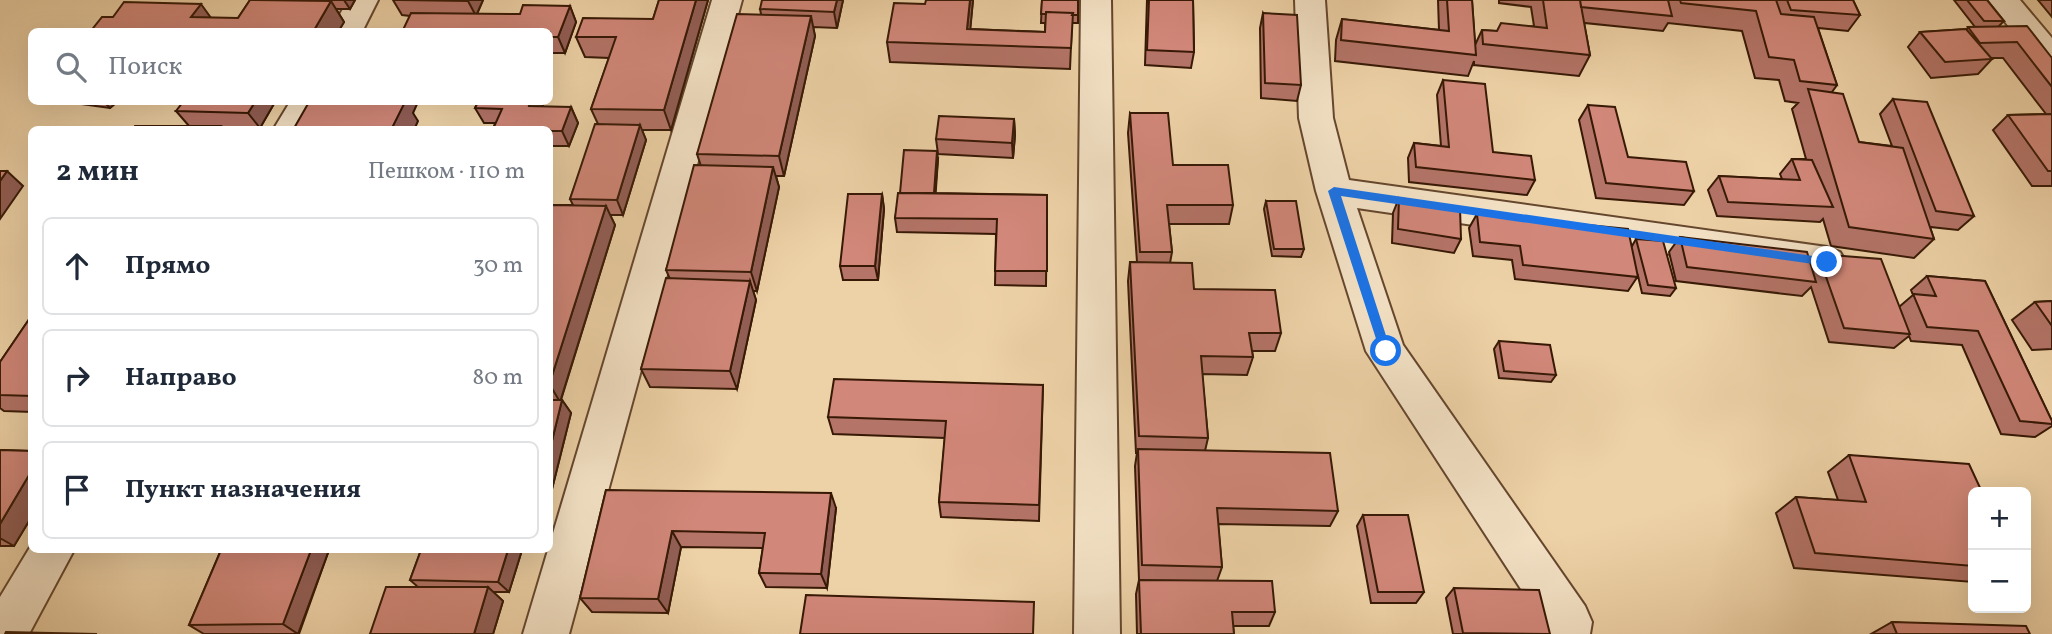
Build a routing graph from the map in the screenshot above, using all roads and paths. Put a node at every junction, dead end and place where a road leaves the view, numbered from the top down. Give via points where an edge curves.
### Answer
1 (363, 0) edge
2 (727, 0) edge
3 (1096, 0) edge
4 (1310, 0) edge
5 (2003, 0) edge
6 (348, 28) edge
7 (2052, 60) edge
8 (304, 105) edge
9 (292, 126) edge
10 (1334, 191) junction
11 (1827, 262) edge
12 (50, 553) edge
13 (1574, 630) edge
14 (4, 634) edge
15 (546, 634) edge
16 (1097, 634) edge

1 - 6 street
2 - 15 street
3 - 16 street
4 - 10 street via 1315,118
5 - 7 street
8 - 9 street
10 - 11 street
10 - 13 street via 1386,351
12 - 14 street

